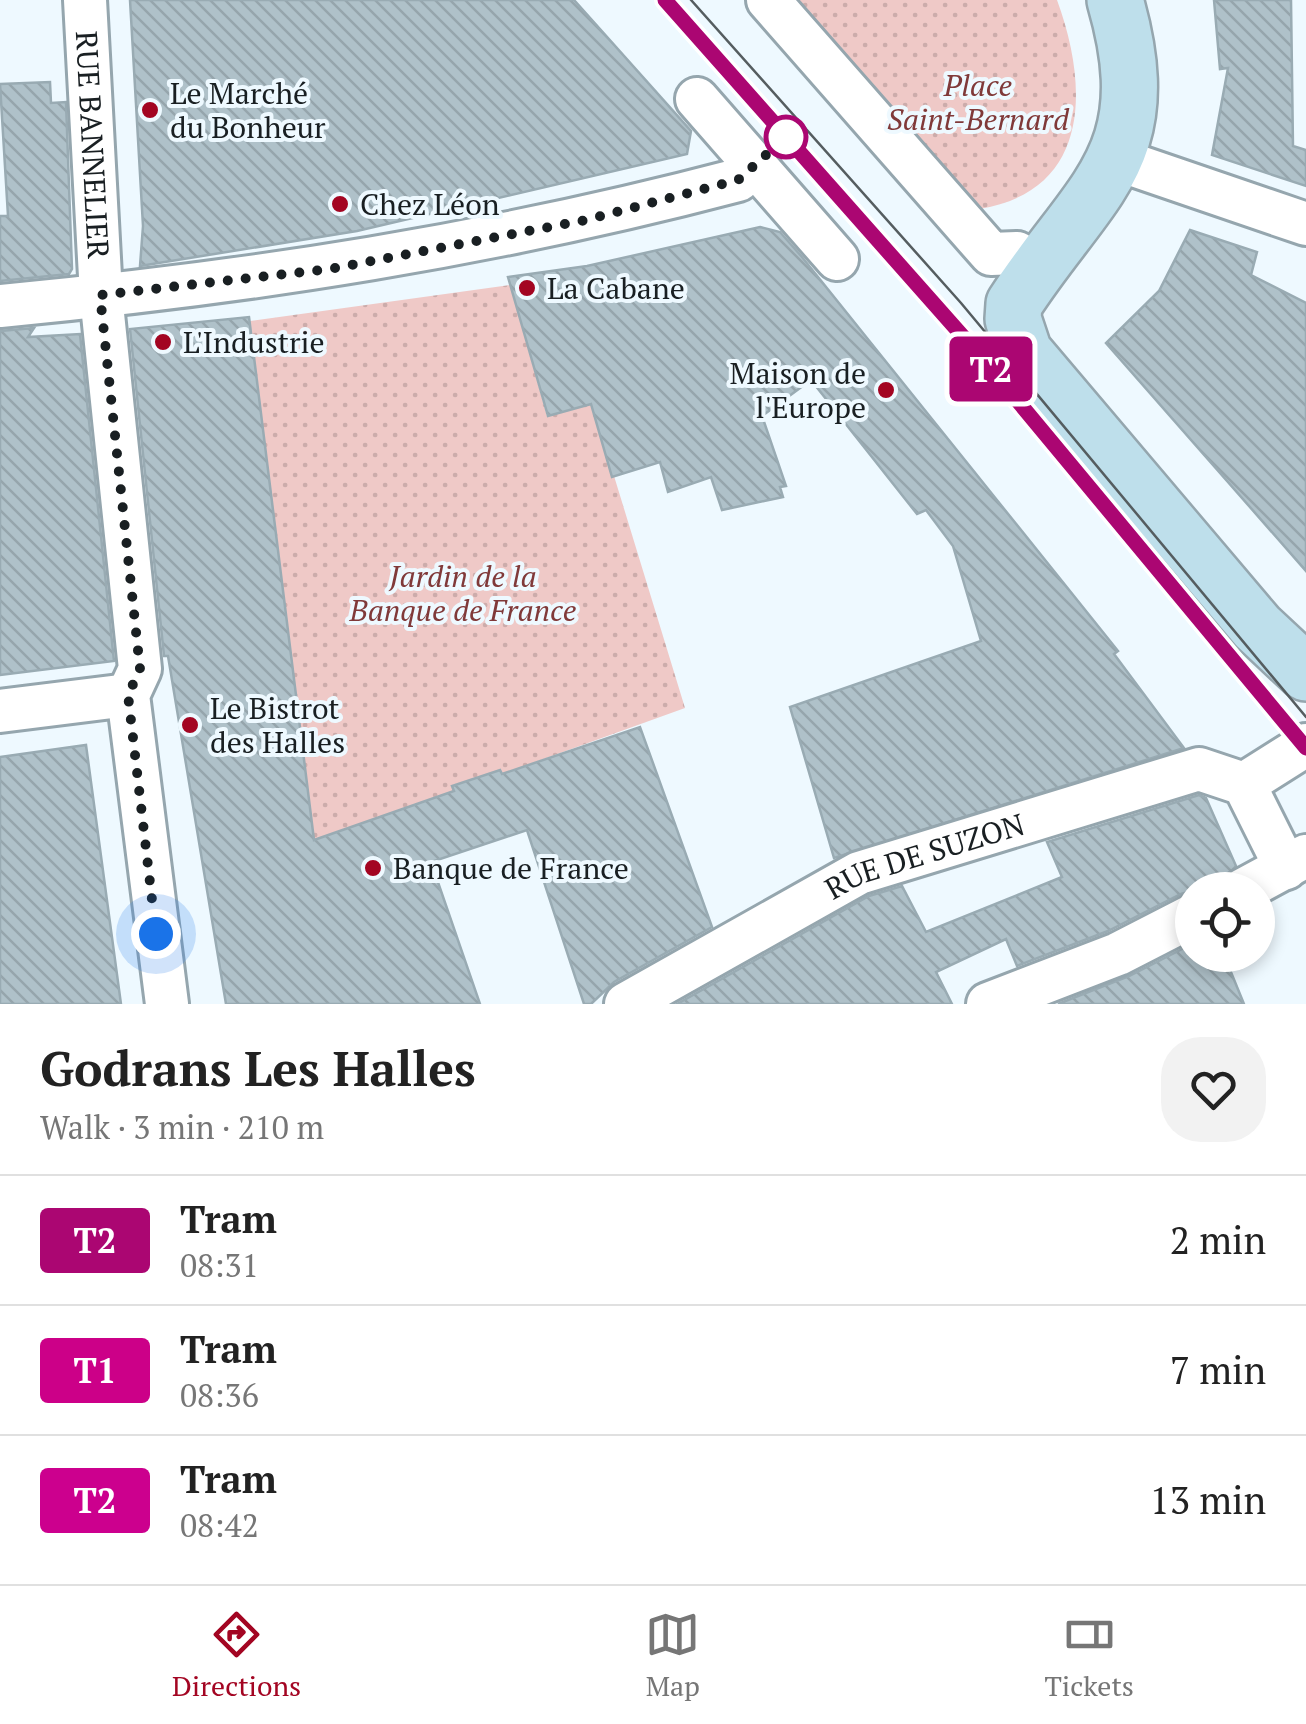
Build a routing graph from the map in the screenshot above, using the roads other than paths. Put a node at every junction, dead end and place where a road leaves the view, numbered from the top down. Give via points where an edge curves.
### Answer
1 (85, 0) edge
2 (768, 0) edge
3 (1115, 0) edge
4 (698, 99) dead end
5 (1116, 159) junction
6 (756, 165) junction
7 (1306, 224) edge
8 (837, 259) dead end
9 (1027, 261) junction
10 (100, 295) junction
11 (0, 306) edge
12 (1306, 673) edge
13 (128, 695) junction
14 (0, 711) edge
15 (1306, 745) edge
16 (1244, 784) junction
17 (1296, 862) edge
18 (1175, 925) edge
19 (166, 1004) edge
20 (626, 1004) edge
21 (988, 1004) edge

1 - 10 street, RUE BANNELIER
2 - 9 street via 991,254
3 - 5 street via 1129,94
4 - 6 street
5 - 7 street
5 - 9 street via 1079,220
6 - 8 street
6 - 10 street via 738,180 586,220 330,269
9 - 12 street via 1012,319 1024,352 1257,627
10 - 11 street
10 - 13 street, RUE BANNELIER via 140,669
13 - 14 street
13 - 19 street, RUE BANNELIER
15 - 16 street
16 - 17 street
16 - 20 street, RUE DE SUZON via 1199,769 859,873
18 - 21 street

